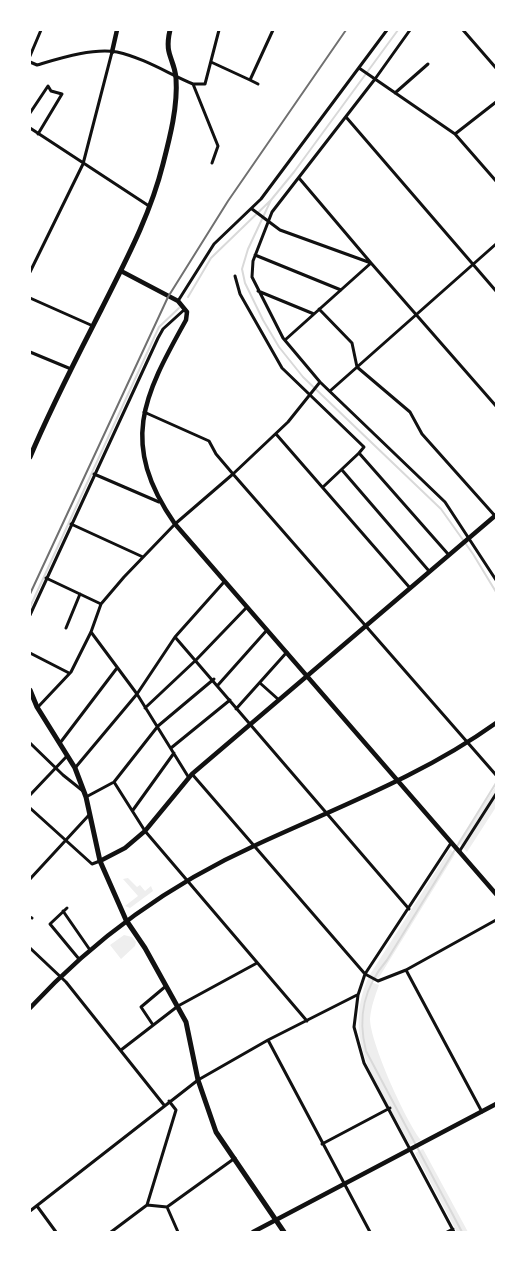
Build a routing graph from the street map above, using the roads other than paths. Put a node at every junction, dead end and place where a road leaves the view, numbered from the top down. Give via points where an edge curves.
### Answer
1 (41, 30) edge
2 (117, 30) edge
3 (170, 30) edge
4 (220, 30) edge
5 (273, 30) edge
6 (387, 30) edge
7 (410, 30) edge
8 (463, 30) edge
9 (112, 52) junction
10 (30, 56) edge
11 (30, 62) edge
12 (211, 62) junction
13 (428, 64) dead end
14 (360, 68) junction
15 (496, 68) edge
16 (176, 77) junction
17 (374, 78) junction
18 (250, 80) junction
19 (193, 84) junction
20 (258, 84) dead end
21 (395, 93) junction
22 (496, 102) edge
23 (30, 113) edge
24 (346, 117) junction
25 (30, 128) edge
26 (38, 134) junction
27 (454, 134) junction
28 (212, 163) dead end
29 (83, 164) junction
30 (299, 178) junction
31 (496, 182) edge
32 (150, 206) junction
33 (254, 212) junction
34 (267, 221) junction
35 (496, 244) edge
36 (255, 255) junction
37 (371, 263) junction
38 (473, 265) junction
39 (121, 271) junction
40 (30, 272) edge
41 (235, 276) dead end
42 (341, 290) junction
43 (258, 291) junction
44 (496, 292) edge
45 (30, 298) edge
46 (178, 301) junction
47 (186, 309) junction
48 (319, 310) junction
49 (314, 314) junction
50 (416, 314) junction
51 (93, 326) junction
52 (285, 340) junction
53 (30, 352) edge
54 (357, 367) junction
55 (71, 369) junction
56 (320, 383) junction
57 (330, 391) junction
58 (310, 395) junction
59 (496, 406) edge
60 (144, 412) junction
61 (276, 434) junction
62 (360, 453) junction
63 (30, 457) edge
64 (342, 470) junction
65 (94, 474) junction
66 (233, 474) junction
67 (323, 487) junction
68 (159, 502) junction
69 (496, 516) edge
70 (71, 524) junction
71 (175, 524) junction
72 (468, 538) junction
73 (448, 554) junction
74 (143, 557) junction
75 (430, 571) junction
76 (46, 578) junction
77 (496, 580) edge
78 (224, 582) junction
79 (410, 588) junction
80 (80, 594) junction
81 (101, 604) junction
82 (247, 607) junction
83 (30, 615) edge
84 (366, 626) junction
85 (66, 628) dead end
86 (268, 630) junction
87 (91, 632) junction
88 (175, 637) junction
89 (287, 652) junction
90 (30, 653) edge
91 (196, 660) junction
92 (117, 668) junction
93 (69, 673) junction
94 (307, 676) junction
95 (214, 679) junction
96 (260, 682) junction
97 (218, 685) junction
98 (30, 690) edge
99 (136, 694) junction
100 (230, 700) junction
101 (280, 700) junction
102 (37, 707) junction
103 (145, 708) junction
104 (236, 709) junction
105 (496, 723) edge
106 (158, 726) junction
107 (250, 726) junction
108 (30, 743) edge
109 (60, 743) junction
110 (468, 744) junction
111 (171, 748) junction
112 (174, 753) junction
113 (67, 755) junction
114 (55, 768) junction
115 (75, 768) junction
116 (191, 776) junction
117 (496, 776) edge
118 (400, 781) junction
119 (114, 782) junction
120 (85, 794) junction
121 (496, 794) edge
122 (30, 796) edge
123 (30, 808) edge
124 (133, 810) junction
125 (327, 814) junction
126 (89, 815) junction
127 (145, 831) junction
128 (66, 841) junction
129 (451, 842) junction
130 (255, 845) junction
131 (459, 852) junction
132 (100, 861) junction
133 (30, 879) edge
134 (188, 880) junction
135 (496, 894) edge
136 (67, 908) dead end
137 (408, 909) junction
138 (63, 911) junction
139 (126, 920) junction
140 (496, 920) edge
141 (30, 948) edge
142 (90, 950) junction
143 (80, 959) junction
144 (257, 963) junction
145 (406, 970) junction
146 (367, 975) junction
147 (61, 976) junction
148 (166, 986) junction
149 (358, 995) junction
150 (178, 1006) junction
151 (30, 1008) edge
152 (307, 1021) junction
153 (153, 1025) junction
154 (268, 1040) junction
155 (121, 1050) junction
156 (198, 1080) junction
157 (169, 1101) junction
158 (496, 1104) edge
159 (164, 1105) junction
160 (390, 1108) junction
161 (482, 1112) junction
162 (322, 1144) junction
163 (410, 1149) junction
164 (235, 1158) junction
165 (344, 1185) junction
166 (148, 1205) junction
167 (37, 1206) junction
168 (167, 1207) junction
169 (30, 1211) edge
170 (276, 1220) junction
171 (454, 1230) edge
172 (56, 1232) edge
173 (111, 1232) edge
174 (178, 1232) edge
175 (253, 1232) edge
176 (284, 1232) edge
177 (370, 1232) edge
178 (446, 1232) edge

1 - 10 street
2 - 9 street
3 - 16 main road via 167,51
4 - 12 street
5 - 18 street
6 - 14 street
7 - 17 street
8 - 15 street
9 - 11 street via 88,53 37,66
9 - 16 street via 136,58
9 - 29 street
12 - 18 street
12 - 19 street via 205,84
13 - 21 street
14 - 17 street
14 - 33 street
16 - 19 street
16 - 32 main road via 172,124
17 - 21 street
17 - 24 street
18 - 20 street
19 - 28 street via 218,146
21 - 27 street
22 - 27 street
23 - 26 street via 48,86 62,94
24 - 30 street
24 - 38 street
25 - 26 street
26 - 29 street
27 - 31 street
29 - 32 street
29 - 40 street
30 - 34 street
30 - 37 street
32 - 39 main road
33 - 34 street
33 - 46 street via 219,239
34 - 36 street
34 - 37 street via 306,241
35 - 38 street
36 - 42 street
36 - 43 street via 252,277
37 - 42 street
37 - 50 street
38 - 44 street
38 - 50 street
39 - 46 street
39 - 51 main road
41 - 58 street via 240,294 282,368
42 - 48 street
43 - 49 street
43 - 52 street
45 - 51 street
46 - 47 street
47 - 60 street via 186,320 151,387
47 - 65 street via 163,329
48 - 49 street
48 - 54 street via 352,343
49 - 52 street
50 - 54 street
50 - 59 street
51 - 55 main road
52 - 56 street
53 - 55 street
54 - 57 street
54 - 69 street via 410,412 422,434
55 - 63 main road
56 - 57 street
56 - 58 street
57 - 72 street via 445,502
58 - 61 street
58 - 62 street via 364,447
60 - 66 street via 208,440
60 - 68 street via 146,467
61 - 66 street
61 - 67 street
62 - 64 street
62 - 73 street
64 - 67 street
64 - 75 street
65 - 68 street
65 - 70 street
66 - 71 street
66 - 84 street
67 - 79 street
68 - 71 street
69 - 72 street
70 - 74 street
70 - 76 street
71 - 74 street
71 - 78 street
72 - 73 street
72 - 77 street
73 - 75 street
74 - 81 street
75 - 79 street
76 - 80 street
76 - 83 street
78 - 82 street
78 - 88 street
79 - 84 street
80 - 81 street
80 - 85 street
81 - 87 street
82 - 86 street
82 - 91 street
84 - 94 street
84 - 110 street
86 - 89 street
86 - 97 street
87 - 92 street
87 - 93 street
88 - 91 street
88 - 99 street
89 - 94 street
89 - 96 street
90 - 93 street
91 - 95 street
91 - 103 street
92 - 99 street
92 - 109 street
93 - 102 street
94 - 101 street
94 - 118 street
95 - 97 street
95 - 106 street
96 - 101 street
96 - 104 street
97 - 100 street
98 - 102 main road
99 - 103 street
99 - 115 street
100 - 104 street
100 - 111 street
101 - 107 street
102 - 109 main road
103 - 106 street
104 - 107 street
105 - 110 street
106 - 111 street
106 - 119 street
107 - 116 street
107 - 125 street
108 - 114 street
109 - 113 main road
110 - 117 street
110 - 118 street
111 - 112 street
112 - 116 street
112 - 124 street
113 - 114 street
113 - 115 main road
114 - 120 street
114 - 122 street
115 - 120 main road
116 - 127 street
116 - 130 street
118 - 125 street
118 - 129 street
119 - 120 street
119 - 124 street
120 - 126 main road
121 - 131 street
123 - 128 street
124 - 127 street
125 - 130 street
125 - 137 street
126 - 128 street
126 - 132 main road
127 - 132 street via 120,852
127 - 134 street
128 - 132 street via 92,864
128 - 133 street
129 - 131 street
129 - 137 street
130 - 134 street
130 - 146 street
131 - 135 street
132 - 139 main road
134 - 139 street
134 - 144 street
136 - 138 street
137 - 146 street
138 - 142 street
138 - 143 street via 50,924
139 - 142 street
139 - 148 main road
140 - 145 street
141 - 147 street
142 - 143 street
143 - 147 street
144 - 150 street
144 - 152 street
145 - 146 street via 379,982
145 - 161 street
146 - 149 street
147 - 151 street
147 - 155 street
148 - 150 main road
148 - 153 street via 141,1007
149 - 152 street
149 - 160 street via 354,1027 357,1040 364,1063
150 - 153 street
150 - 156 main road via 186,1022
152 - 154 street
153 - 155 street
154 - 156 street
154 - 162 street
155 - 159 street
156 - 157 street
156 - 164 main road via 216,1132
157 - 159 street
157 - 166 street via 176,1110
158 - 161 street
159 - 167 street
160 - 162 street
160 - 163 street
161 - 163 street
162 - 165 street
163 - 165 street
163 - 171 street
164 - 168 street
164 - 170 main road
165 - 170 street
165 - 177 street
166 - 168 street
166 - 173 street
167 - 169 street
167 - 172 street
168 - 174 street
170 - 175 street
170 - 176 main road
171 - 178 street

